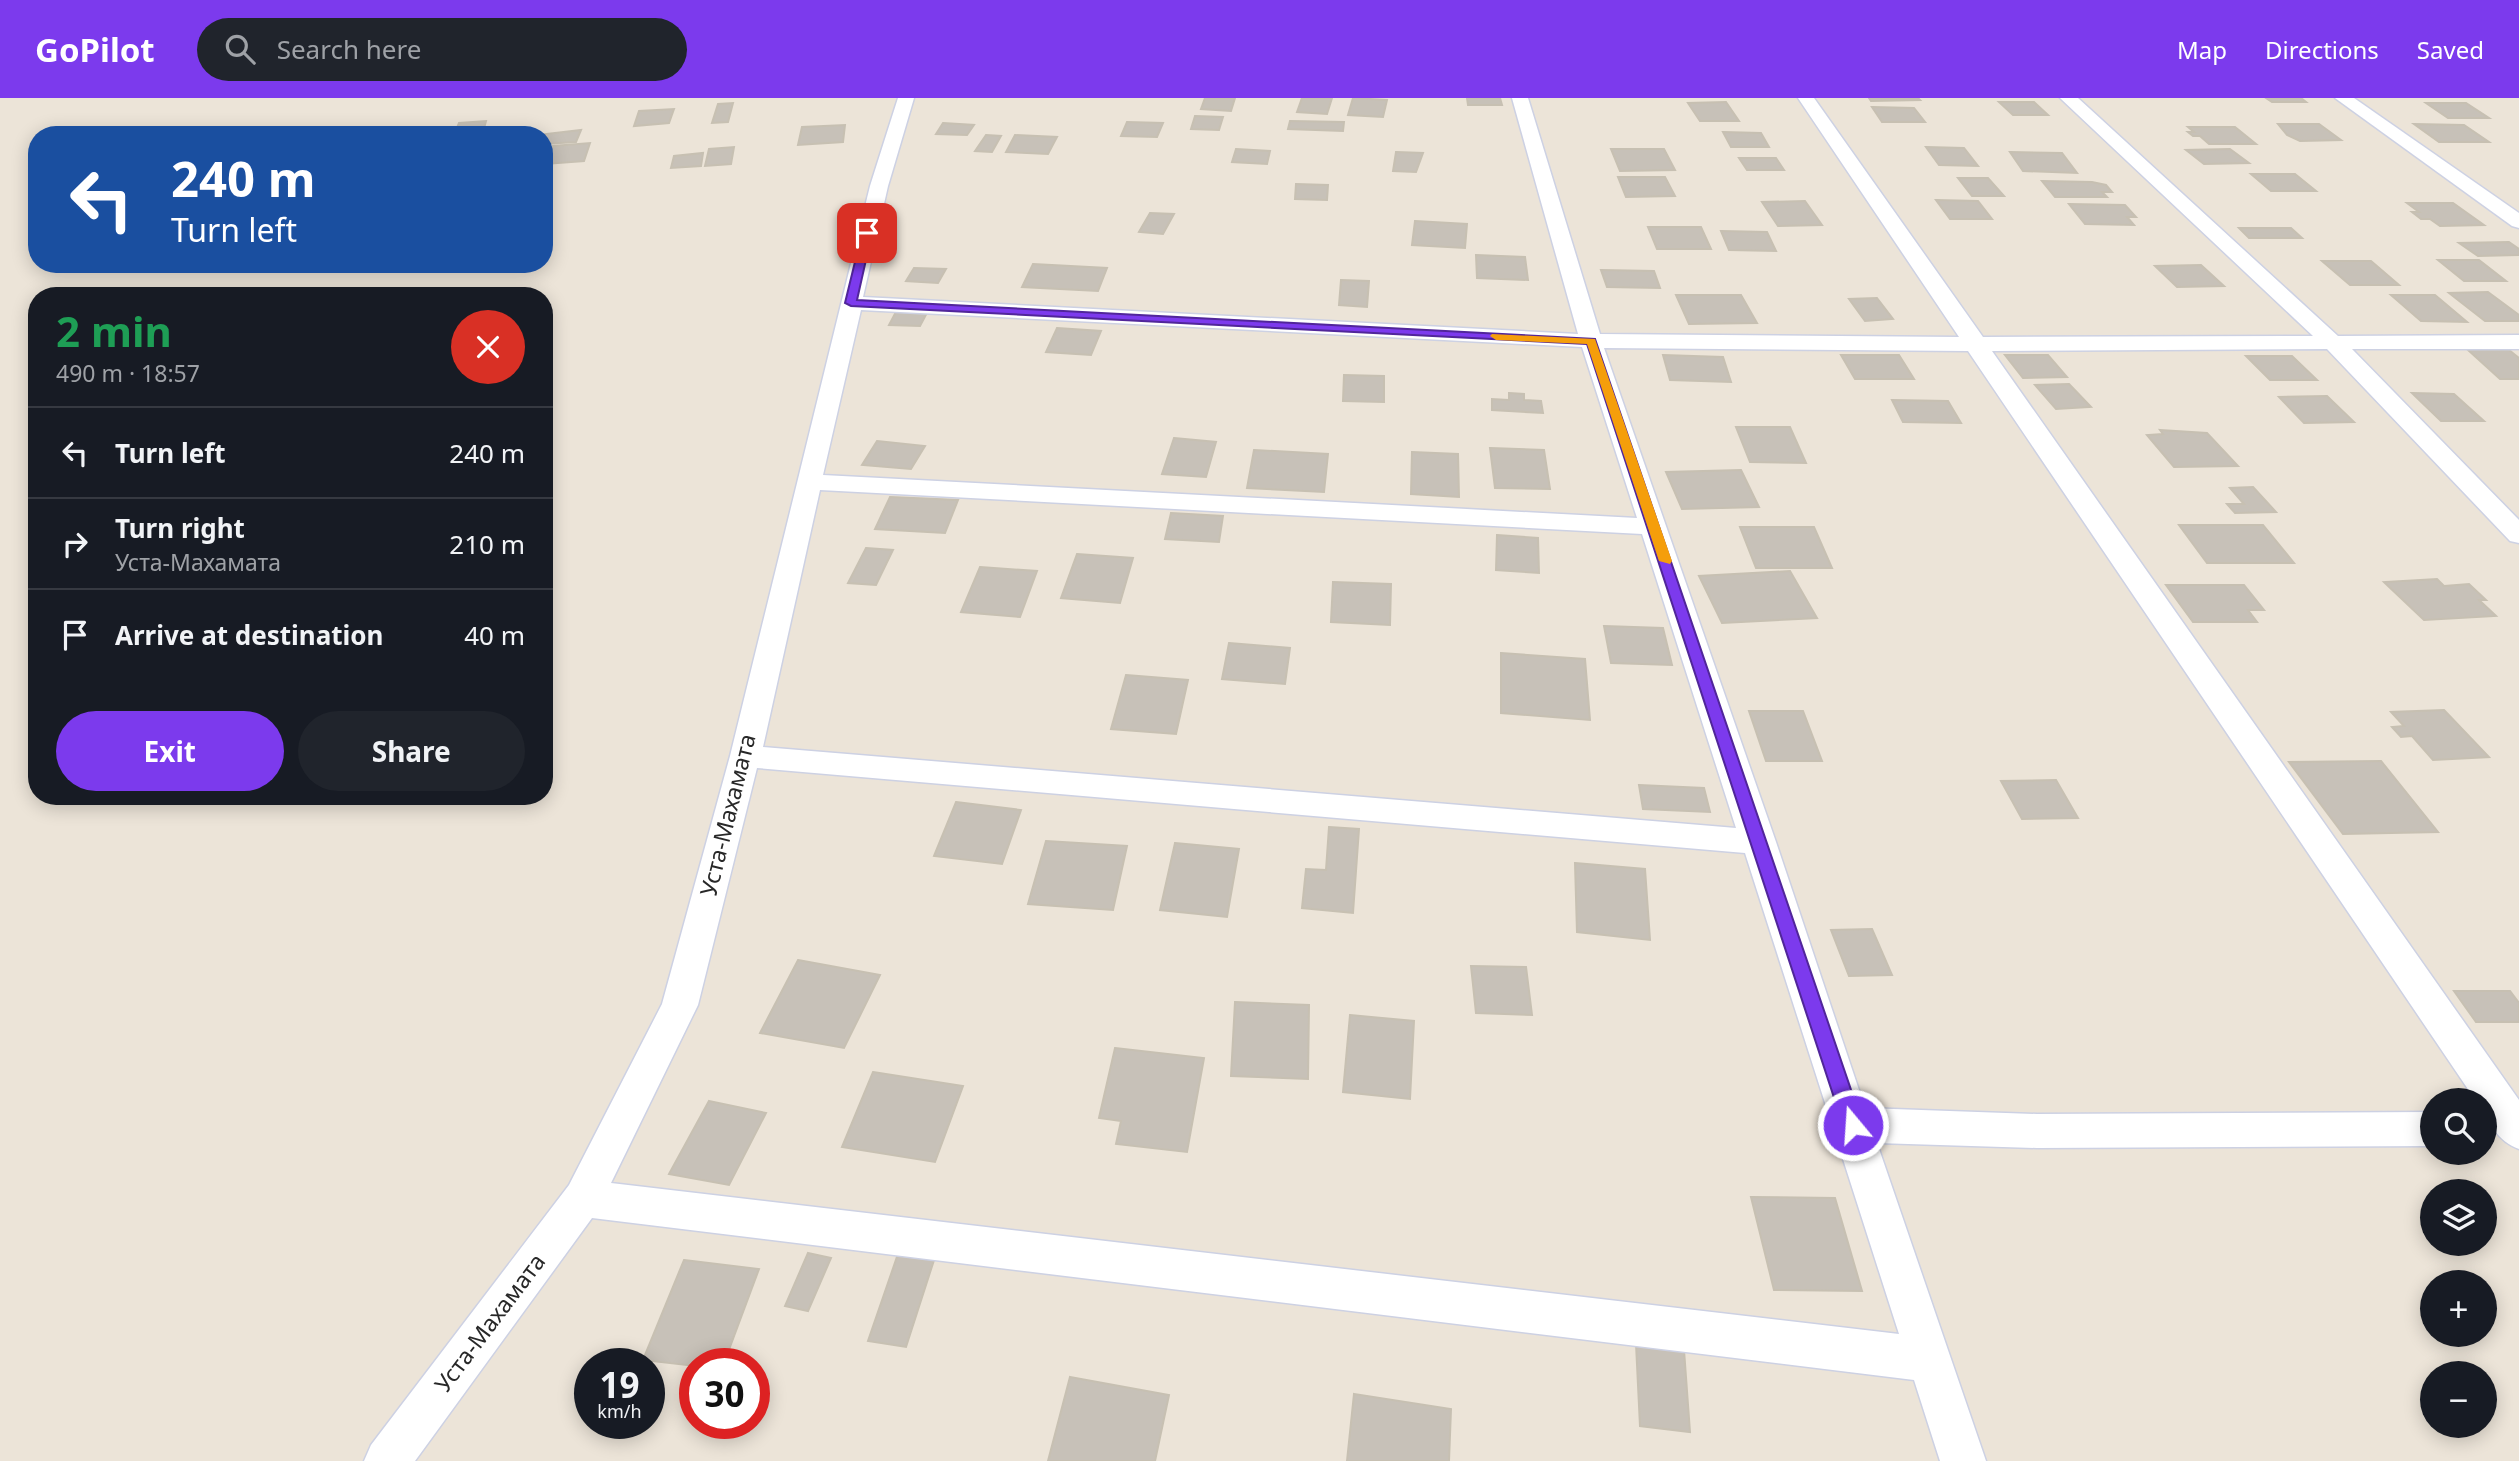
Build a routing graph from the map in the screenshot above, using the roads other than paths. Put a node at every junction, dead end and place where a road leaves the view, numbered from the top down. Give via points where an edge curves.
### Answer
1 (906, 98) edge
2 (1521, 98) edge
3 (1806, 98) edge
4 (2068, 98) edge
5 (2343, 98) edge
6 (2519, 222) edge
7 (851, 303) junction
8 (1591, 341) junction
9 (2519, 342) edge
10 (2333, 343) junction
11 (1979, 344) junction
12 (808, 482) junction
13 (1654, 527) junction
14 (2519, 535) edge
15 (745, 757) junction
16 (1760, 842) junction
17 (1853, 1125) junction
18 (2420, 1129) edge
19 (2510, 1130) edge
20 (583, 1198) junction
21 (1931, 1360) junction
22 (387, 1461) edge
23 (1963, 1461) edge

1 - 7 street, Уста-Махамата via 878,186
2 - 8 street
3 - 11 street
4 - 10 street
5 - 6 street
7 - 8 street
7 - 12 street, Уста-Махамата
8 - 11 street
8 - 13 street
9 - 10 street
10 - 11 street
10 - 14 street
11 - 19 street
12 - 13 street
12 - 15 street, Уста-Махамата
13 - 16 street
15 - 16 street
15 - 20 street, Уста-Махамата via 680,1005
16 - 17 street
17 - 18 street via 2037,1131
17 - 21 street
20 - 21 street
20 - 22 street, Уста-Махамата
21 - 23 street

